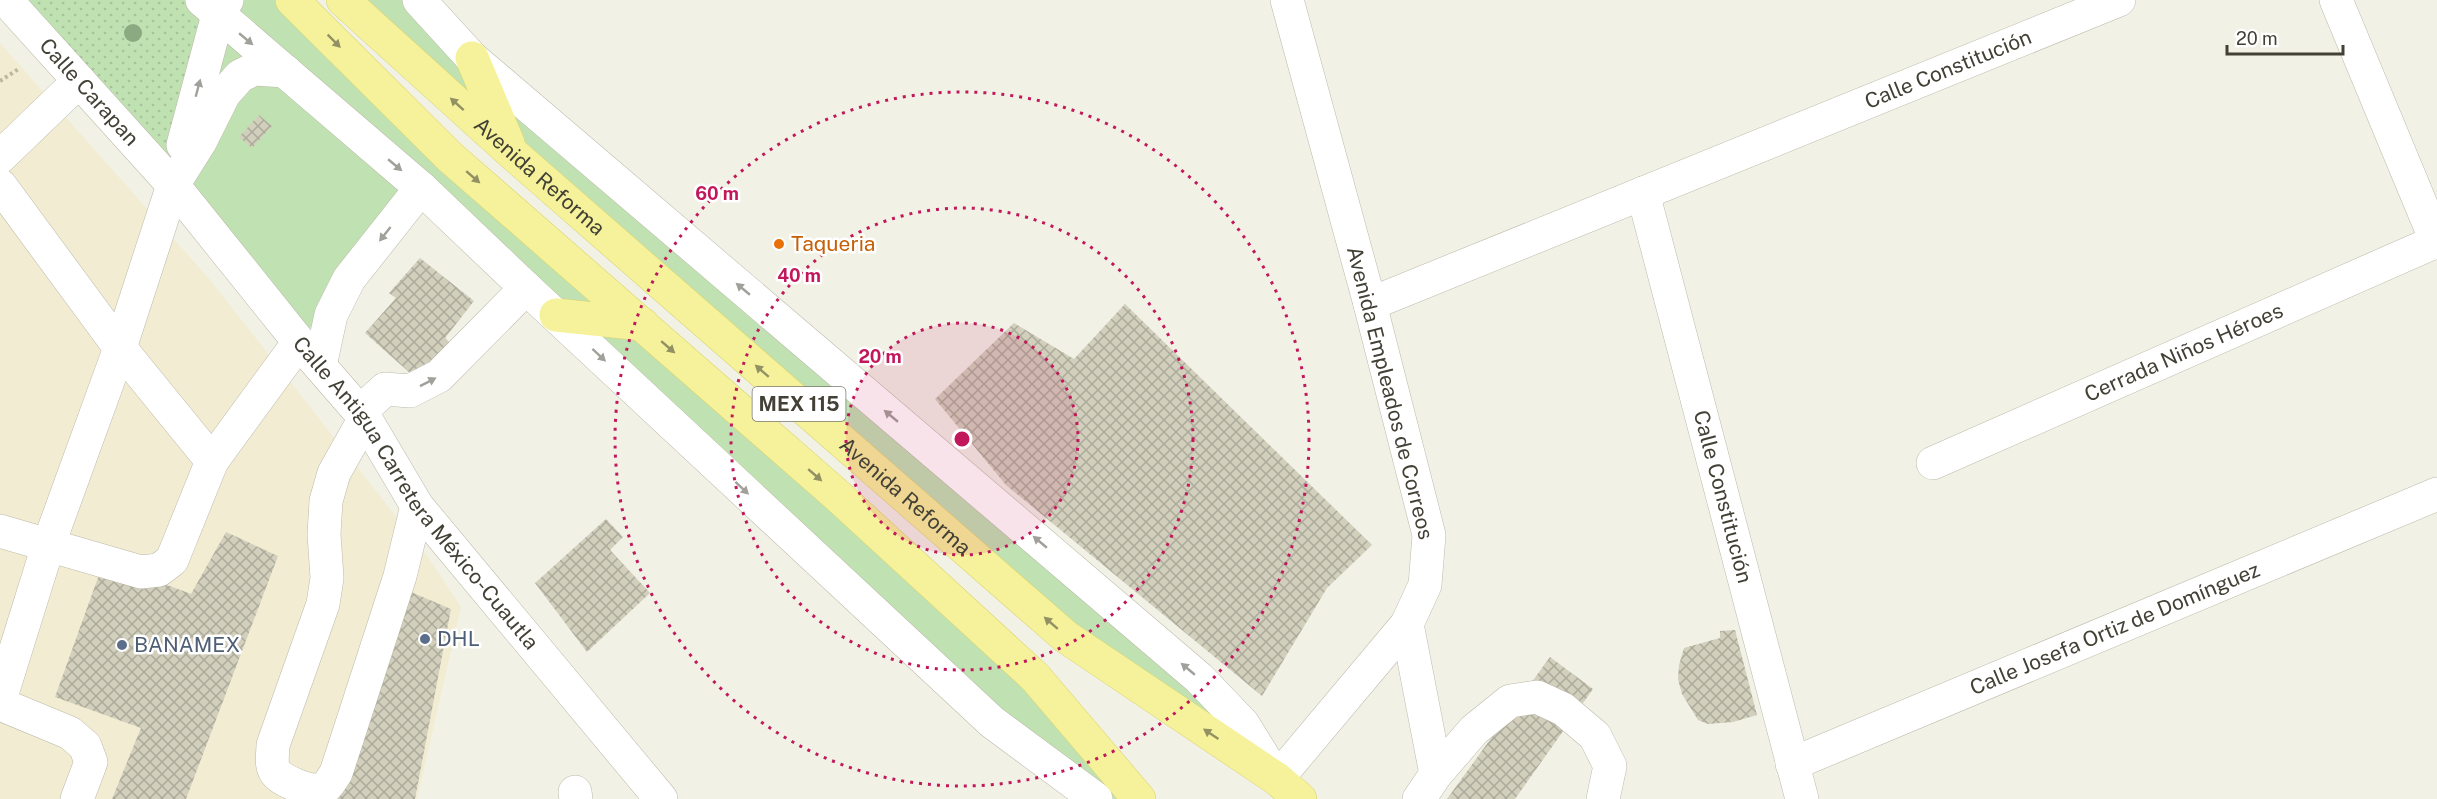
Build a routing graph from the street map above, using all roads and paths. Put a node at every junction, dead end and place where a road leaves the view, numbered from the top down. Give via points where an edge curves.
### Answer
1 (6, 0) edge
2 (292, 0) edge
3 (343, 0) edge
4 (419, 0) edge
5 (1287, 0) edge
6 (2119, 0) edge
7 (2336, 0) edge
8 (216, 5) edge
9 (472, 58) junction
10 (285, 71) junction
11 (79, 81) junction
12 (512, 153) junction
13 (0, 157) edge
14 (0, 185) edge
15 (172, 185) junction
16 (421, 188) junction
17 (1643, 193) junction
18 (2437, 241) edge
19 (525, 288) junction
20 (1370, 304) junction
21 (556, 315) junction
22 (642, 324) junction
23 (299, 342) junction
24 (120, 348) junction
25 (320, 366) junction
26 (362, 415) junction
27 (212, 461) junction
28 (1933, 463) dead end
29 (2437, 494) edge
30 (417, 506) junction
31 (0, 531) edge
32 (48, 546) junction
33 (1407, 624) junction
34 (0, 702) edge
35 (1792, 764) junction
36 (1427, 786) edge
37 (1288, 789) edge
38 (76, 799) edge
39 (661, 799) edge
40 (1096, 799) edge
41 (1139, 799) edge
42 (1603, 799) edge
43 (1802, 799) edge

1 - 11 street, Calle Carapan
2 -> 22 main road, Avenida Reforma / MEX 115 via 450,157
12 -> 3 main road, Avenida Reforma / MEX 115
4 - 9 street
5 - 20 street, Avenida Empleados de Correos
6 - 17 street, Calle Constitución
7 - 18 street
8 -> 10 street
15 -> 8 street
9 - 12 main road
37 -> 9 street via 1243,724 1199,678
10 - 15 street via 254,69 240,76 224,94
10 -> 16 street
11 - 13 street
11 - 15 street, Calle Carapan
37 -> 12 main road, Avenida Reforma / MEX 115 via 1066,637
14 - 24 street
15 - 23 street, Calle Antigua Carretera México-Cuautla
15 - 24 street
16 - 19 street
16 -> 25 street via 349,279 331,315
17 - 20 street, Calle Constitución
17 - 35 street, Calle Constitución
18 - 28 street, Cerrada Niños Héroes
19 - 21 street
26 -> 19 street via 385,389 410,391 439,376
20 - 33 street, Avenida Empleados de Correos via 1429,535 1425,585
21 - 22 main road
21 -> 40 street via 992,722
22 -> 41 main road, Avenida Reforma / MEX 115 via 838,496 1035,677
23 - 25 street, Calle Antigua Carretera México-Cuautla
23 - 27 street
24 - 27 street
24 - 32 street
25 - 26 street, Calle Antigua Carretera México-Cuautla
26 - 30 street, Calle Antigua Carretera México-Cuautla
26 - 30 street via 334,473 326,501 327,578 323,604 273,745 275,772 286,781 318,790 327,786 336,773 400,576
27 - 32 street via 172,560 159,570 141,572
29 - 35 street, Calle Josefa Ortiz de Domínguez
30 - 39 street, Calle Antigua Carretera México-Cuautla
31 - 32 street
32 - 34 street
33 - 36 street
33 - 37 street, Avenida Empleados de Correos
34 - 38 street via 70,733 85,746 91,762
35 - 43 street, Calle Constitución
36 - 42 street via 1474,730 1510,701 1537,697 1563,710 1595,736 1610,766

